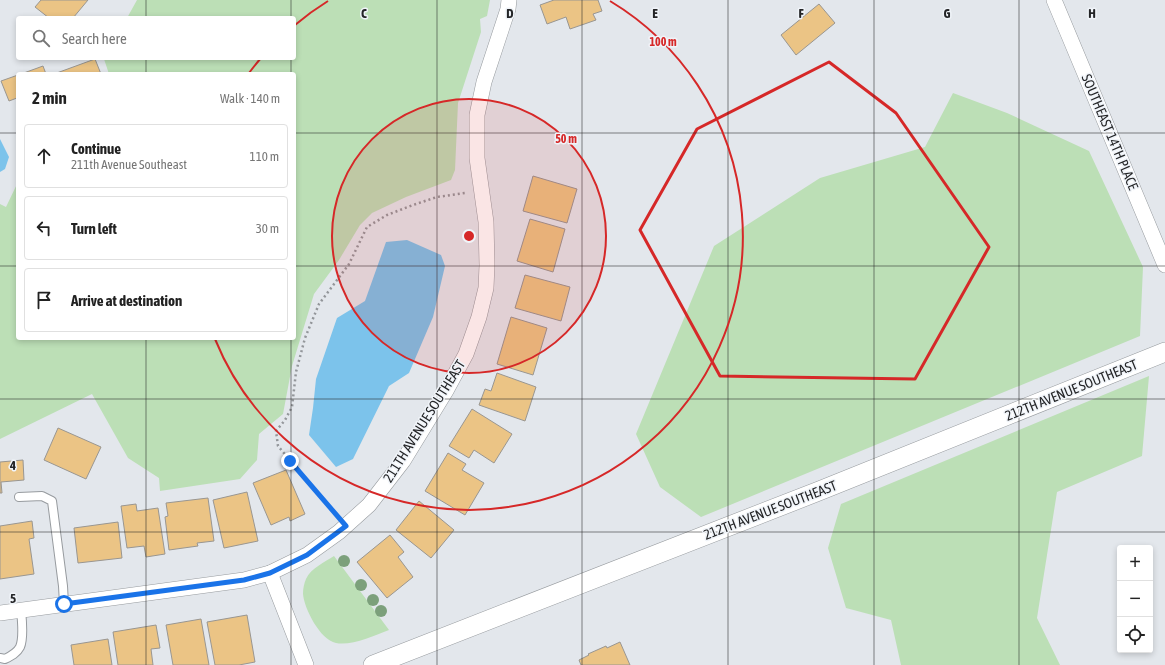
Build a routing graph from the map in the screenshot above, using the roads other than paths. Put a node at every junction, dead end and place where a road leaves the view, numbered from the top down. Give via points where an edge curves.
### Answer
1 (509, 0) edge
2 (1054, 0) edge
3 (1165, 265) edge
4 (1165, 352) edge
5 (19, 497) dead end
6 (270, 573) junction
7 (64, 604) junction
8 (21, 610) junction
9 (0, 613) edge
10 (0, 658) edge
11 (306, 665) edge
12 (373, 665) edge

1 - 6 street, 211TH AVENUE SOUTHEAST via 484,82 477,115 477,158 486,222 486,288 466,354 403,461 369,505 307,555
2 - 3 street, SOUTHEAST 14TH PLACE
4 - 12 street, 212TH AVENUE SOUTHEAST
5 - 7 lane via 42,496 52,501 64,586
6 - 7 street, 211TH AVENUE SOUTHEAST via 244,580
6 - 11 street
7 - 8 street, 211TH AVENUE SOUTHEAST
8 - 9 street, 211TH AVENUE SOUTHEAST
8 - 10 lane via 23,625 20,646 15,654 5,659

